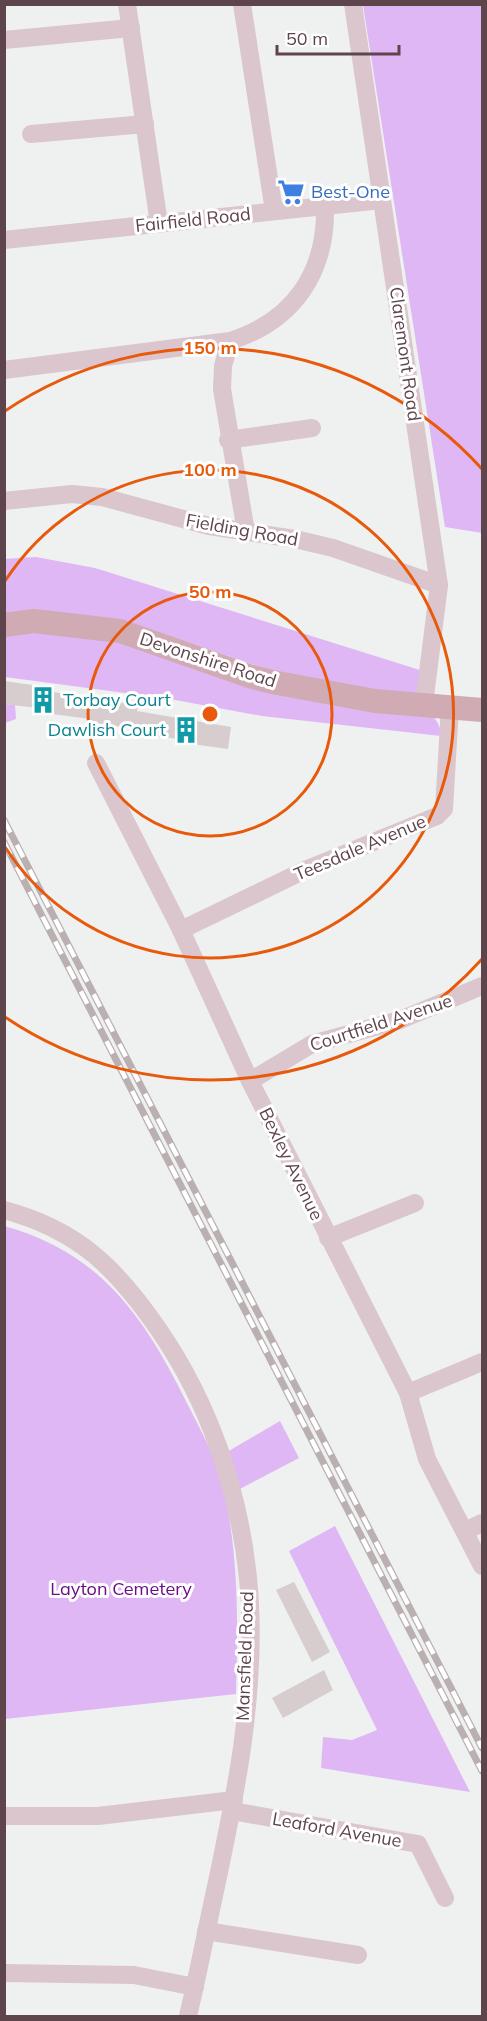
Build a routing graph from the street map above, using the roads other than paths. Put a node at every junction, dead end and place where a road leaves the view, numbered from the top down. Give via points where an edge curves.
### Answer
1 (128, 4) edge
2 (242, 4) edge
3 (352, 4) edge
4 (131, 28) junction
5 (4, 40) edge
6 (145, 124) junction
7 (31, 134) dead end
8 (382, 200) junction
9 (325, 205) junction
10 (274, 212) junction
11 (159, 224) junction
12 (6, 237) edge
13 (230, 341) junction
14 (4, 370) edge
15 (312, 428) dead end
16 (228, 440) junction
17 (4, 501) edge
18 (246, 532) junction
19 (439, 585) junction
20 (4, 625) edge
21 (424, 704) junction
22 (450, 707) junction
23 (483, 710) edge
24 (96, 763) dead end
25 (181, 930) junction
26 (483, 986) edge
27 (250, 1081) junction
28 (416, 1203) dead end
29 (4, 1210) edge
30 (328, 1238) junction
31 (483, 1362) edge
32 (408, 1393) junction
33 (483, 1523) edge
34 (465, 1531) junction
35 (483, 1566) edge
36 (233, 1806) junction
37 (4, 1816) edge
38 (445, 1898) dead end
39 (206, 1931) junction
40 (358, 1955) dead end
41 (4, 1973) edge
42 (195, 1987) junction
43 (188, 2016) edge

1 - 4 street
2 - 10 street
3 - 8 street, Claremont Road
4 - 5 street
4 - 6 street
6 - 7 street
6 - 11 street
8 - 9 street, Fairfield Road
8 - 19 street, Claremont Road
9 - 10 street, Fairfield Road
9 - 13 street via 324,240 299,297 270,324
10 - 11 street, Fairfield Road
11 - 12 street, Fairfield Road
13 - 14 street
13 - 16 street via 222,389
15 - 16 street
16 - 18 street
17 - 18 street, Fielding Road via 72,494 102,496
18 - 19 street, Fielding Road via 333,548
19 - 21 street, Claremont Road
20 - 21 main road, Devonshire Road via 34,621 120,631 249,676 375,701
21 - 22 main road, Devonshire Road
22 - 23 main road, Devonshire Road
22 - 25 street, Teesdale Avenue via 444,809 436,816 306,870
24 - 25 street, Bexley Avenue
25 - 27 street, Bexley Avenue
26 - 27 street, Courtfield Avenue via 427,1011 312,1044
27 - 30 street, Bexley Avenue
28 - 30 street
29 - 36 street, Mansfield Road via 35,1218 63,1232 92,1250 114,1272 166,1340 212,1431 230,1481 248,1578 247,1684
30 - 32 street, Bexley Avenue
31 - 32 street
32 - 34 street, Bexley Avenue via 427,1459
33 - 34 street
34 - 35 street, Bexley Avenue
36 - 37 street via 98,1816
36 - 38 street, Leaford Avenue via 418,1844
36 - 39 street, Mansfield Road
39 - 40 street
39 - 42 street, Mansfield Road
41 - 42 street via 134,1975
42 - 43 street, Mansfield Road

